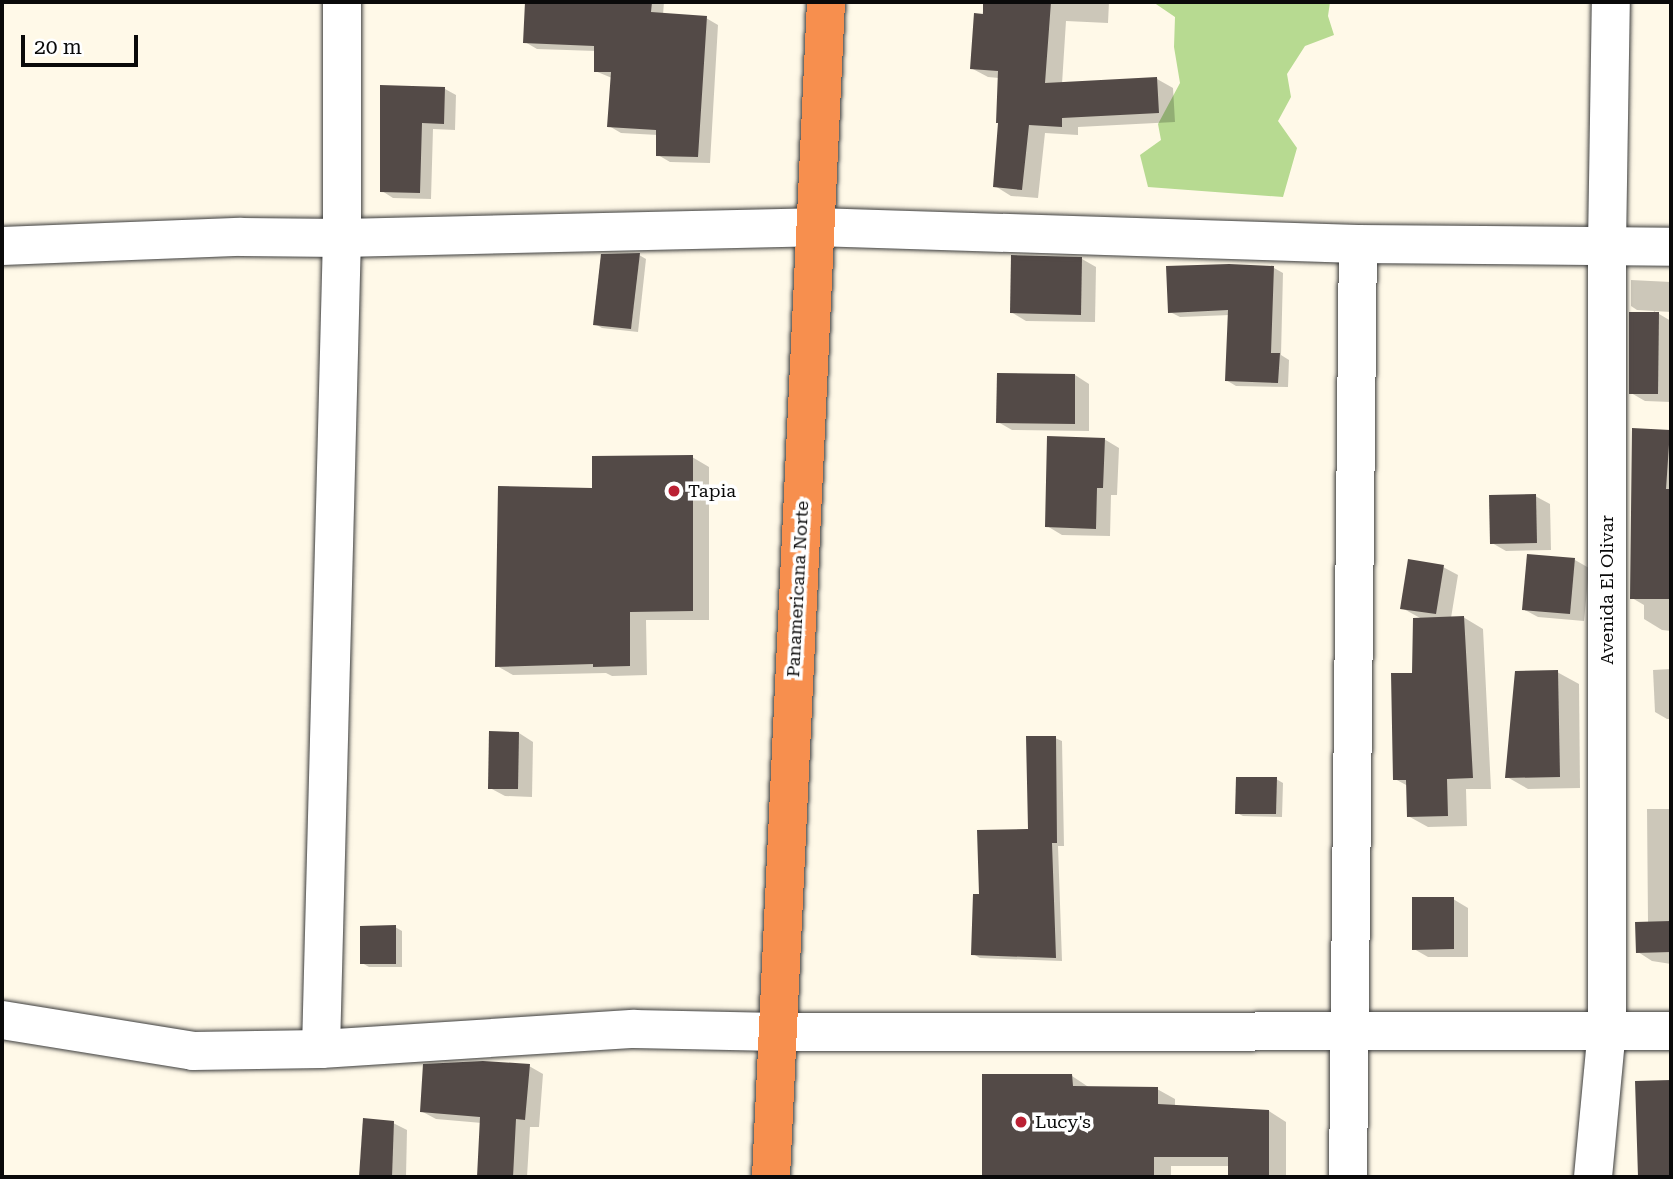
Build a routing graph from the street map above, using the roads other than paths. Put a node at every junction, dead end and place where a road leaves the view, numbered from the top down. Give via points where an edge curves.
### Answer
1 (342, 2) edge
2 (826, 2) edge
3 (1611, 2) edge
4 (815, 227) junction
5 (342, 239) junction
6 (1358, 244) junction
7 (2, 246) edge
8 (1607, 246) junction
9 (1671, 247) edge
10 (2, 1020) edge
11 (1608, 1030) junction
12 (1671, 1031) edge
13 (778, 1032) junction
14 (1350, 1032) junction
15 (321, 1049) junction
16 (771, 1177) edge
17 (1348, 1177) edge
18 (1593, 1177) edge

1 - 5 street
2 - 4 highway, Panamericana Norte
3 - 8 street, Avenida El Olivar
4 - 5 street
4 - 6 street
4 - 13 highway, Panamericana Norte
5 - 7 street via 241,237
5 - 15 street
6 - 8 street
6 - 14 street
8 - 9 street
8 - 11 street, Avenida El Olivar
10 - 15 street via 193,1051
11 - 12 street
11 - 14 street
11 - 18 street, Avenida El Olivar
13 - 14 street
13 - 15 street via 634,1029
13 - 16 highway, Panamericana Norte
14 - 17 street

